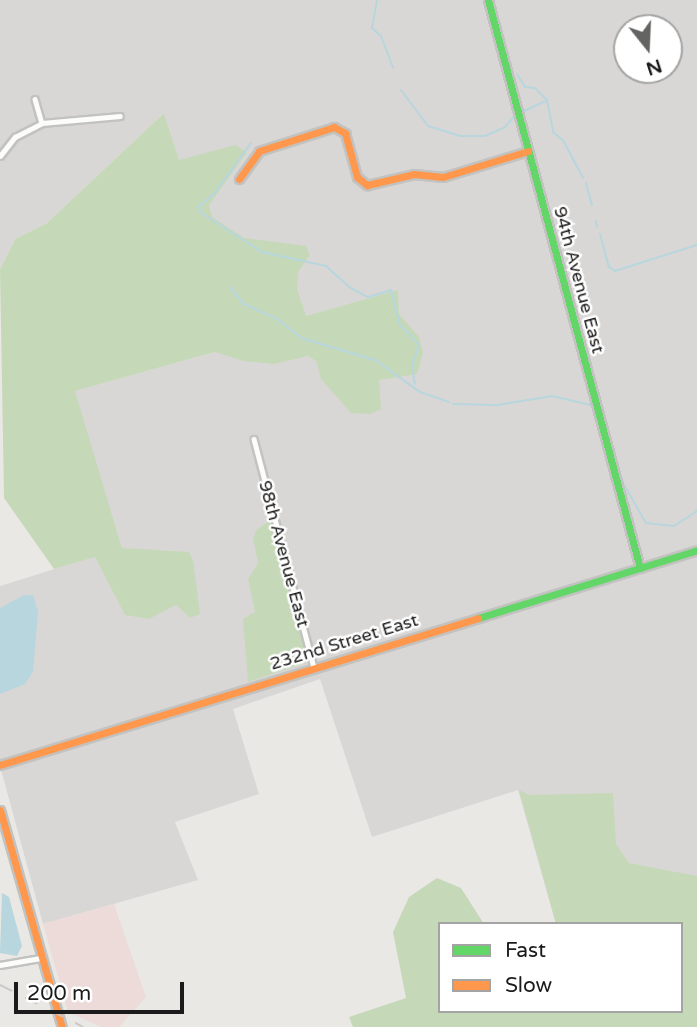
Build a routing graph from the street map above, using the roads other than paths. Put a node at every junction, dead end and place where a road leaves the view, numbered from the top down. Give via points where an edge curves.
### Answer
1 (488, 0) edge
2 (35, 99) dead end
3 (120, 116) dead end
4 (42, 124) junction
5 (528, 151) junction
6 (0, 156) edge
7 (239, 179) dead end
8 (254, 439) dead end
9 (697, 550) edge
10 (640, 568) junction
11 (314, 668) junction
12 (0, 765) edge
13 (0, 810) edge
14 (41, 958) junction
15 (0, 965) edge
16 (62, 1027) edge

1 - 5 street, 94th Avenue East
2 - 4 street
3 - 4 street
4 - 6 street via 15,137
5 - 7 street via 443,177 414,174 365,184 357,177 348,138 339,129 324,129 259,151
5 - 10 street, 94th Avenue East
8 - 11 street, 98th Avenue East
9 - 10 street, 232nd Street East
10 - 11 street, 232nd Street East
11 - 12 street, 232nd Street East
13 - 14 street
14 - 15 street
14 - 16 street

